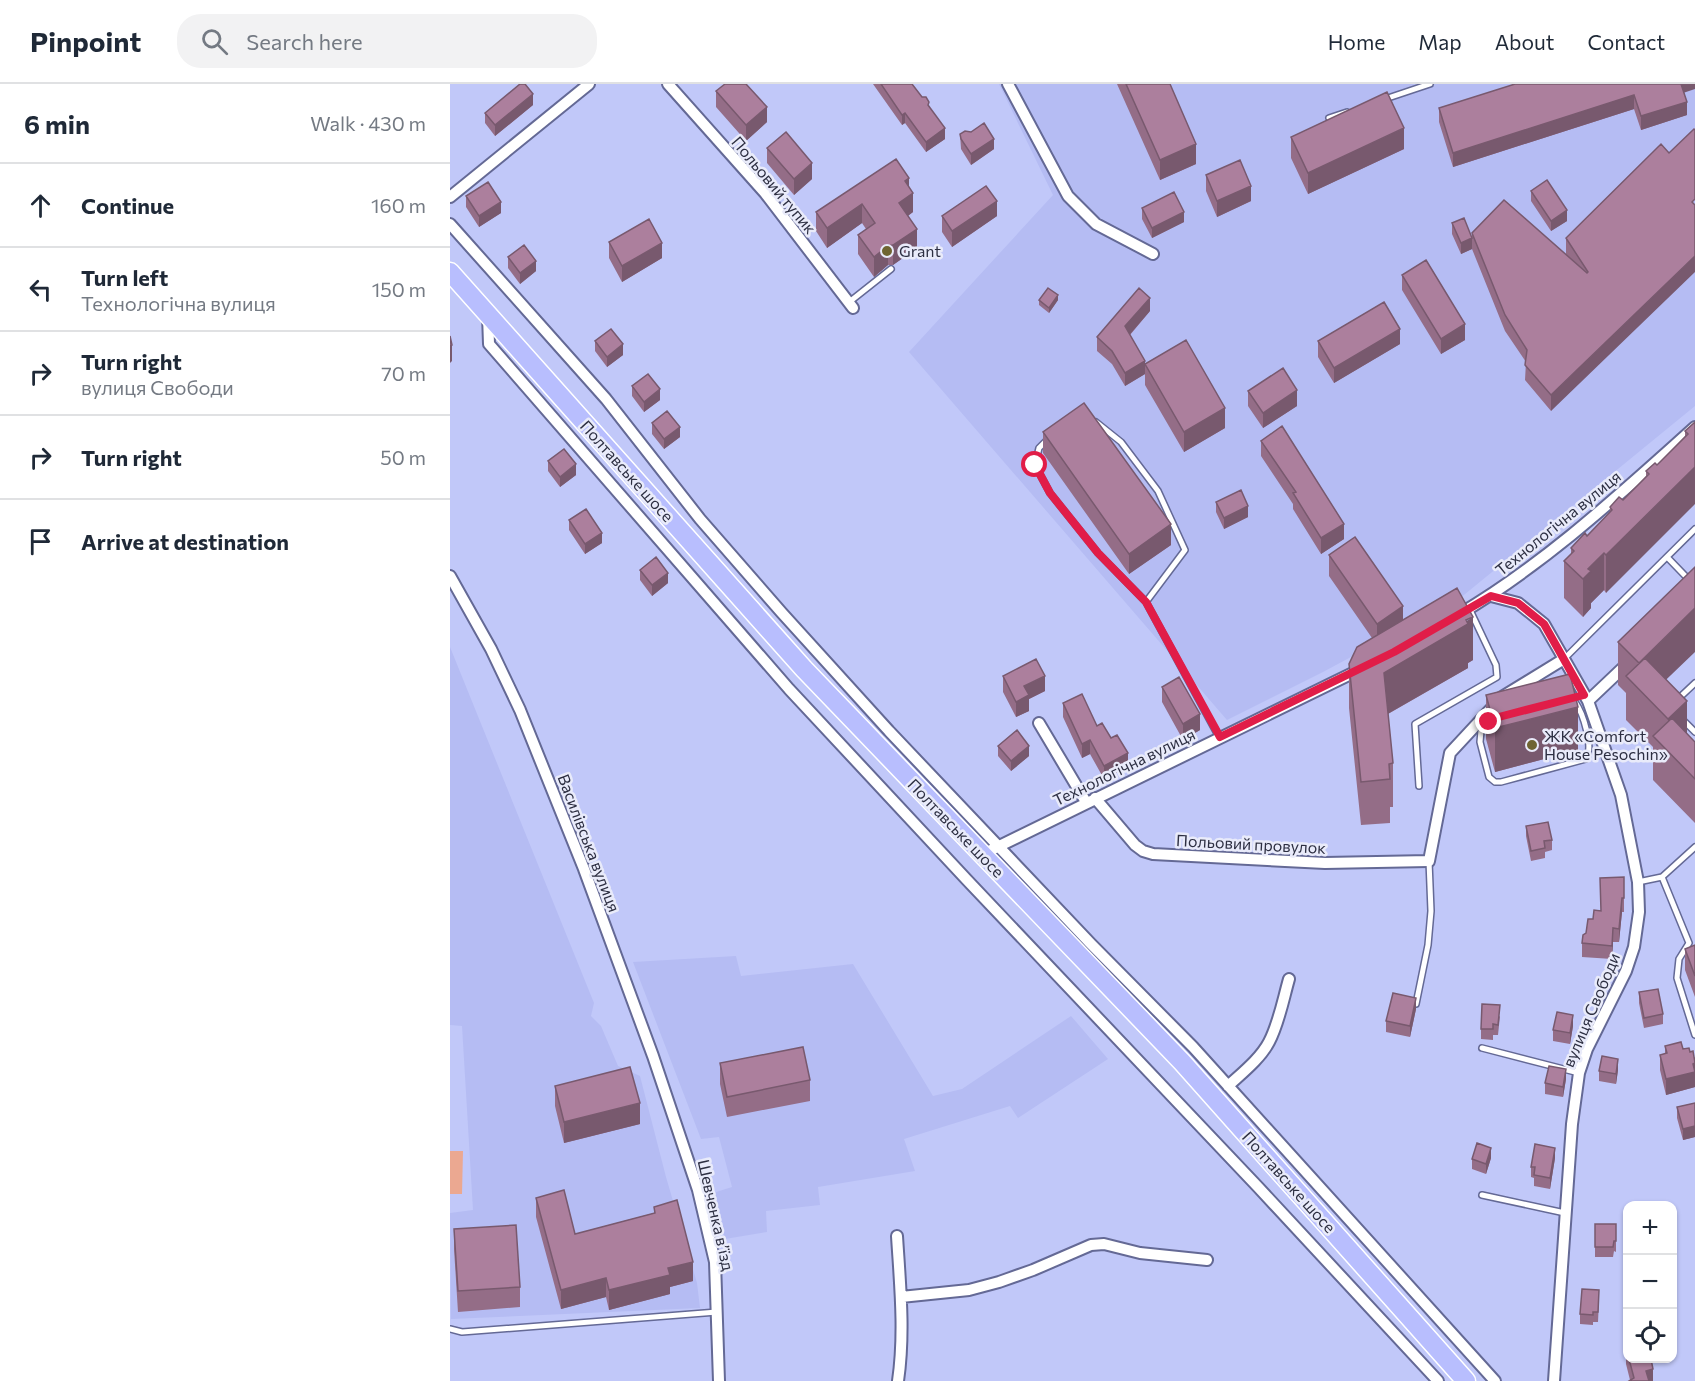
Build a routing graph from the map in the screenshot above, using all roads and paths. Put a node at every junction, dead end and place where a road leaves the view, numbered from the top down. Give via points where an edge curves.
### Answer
1 (589, 84) edge
2 (668, 84) edge
3 (1008, 84) edge
4 (1430, 84) edge
5 (1374, 103) edge
6 (1352, 110) edge
7 (1329, 118) edge
8 (450, 197) edge
9 (450, 224) edge
10 (1153, 254) dead end
11 (891, 269) dead end
12 (450, 272) edge
13 (850, 305) joint
14 (488, 315) junction
15 (1088, 416) edge
16 (1695, 427) edge
17 (1048, 440) edge
18 (1695, 529) edge
19 (1667, 557) junction
20 (450, 576) edge
21 (1695, 586) edge
22 (1491, 596) junction
23 (1146, 602) junction
24 (1469, 608) junction
25 (1450, 619) edge
26 (1639, 652) edge
27 (1564, 659) junction
28 (1375, 662) edge
29 (1695, 683) edge
30 (1586, 698) junction
31 (1670, 707) edge
32 (1678, 715) edge
33 (1495, 718) edge
34 (1039, 723) dead end
35 (1695, 732) edge
36 (1220, 737) junction
37 (1419, 786) dead end
38 (1091, 800) junction
39 (999, 845) junction
40 (1695, 847) edge
41 (981, 855) junction
42 (1429, 861) junction
43 (1662, 878) junction
44 (1638, 882) junction
45 (1689, 943) junction
46 (1695, 950) edge
47 (1289, 980) dead end
48 (1416, 1004) edge
49 (1695, 1035) edge
50 (1482, 1048) dead end
51 (1579, 1073) junction
52 (1228, 1086) junction
53 (678, 1130) joint
54 (1482, 1195) dead end
55 (1566, 1213) junction
56 (897, 1236) dead end
57 (1207, 1260) dead end
58 (901, 1297) junction
59 (718, 1312) junction
60 (450, 1329) edge
61 (719, 1381) edge
62 (898, 1381) edge
63 (1438, 1381) edge
64 (1466, 1381) edge
65 (1496, 1381) edge
66 (1554, 1381) edge

1 - 8 street
2 - 13 street, Польовий тупик via 765,193
3 - 10 street via 1068,196 1096,224
4 - 5 lane
6 - 7 lane
9 - 39 street via 606,399 700,519 782,613
11 - 13 lane
12 - 14 highway, Полтавське шосе
14 - 41 highway, Полтавське шосе via 804,669
14 - 63 street via 489,344 789,689
15 - 23 lane via 1121,442 1158,491 1185,550
16 - 22 street, Технологічна вулиця via 1602,510
17 - 23 lane via 1039,448 1035,465 1050,493 1098,553
18 - 19 lane
19 - 21 lane
19 - 27 lane
20 - 53 street, Василівська вулиця via 491,649 519,710 584,869
22 - 24 street, Технологічна вулиця
22 - 27 street, вулиця Свободи via 1518,603 1544,624
23 - 36 lane
24 - 25 street, Технологічна вулиця
24 - 37 lane via 1496,665 1497,677 1415,724
26 - 30 street
27 - 30 street, вулиця Свободи
27 - 42 street via 1502,697 1450,753
28 - 36 street, Технологічна вулиця
29 - 31 lane
30 - 33 lane via 1570,699 1580,710 1590,748 1586,759 1500,782 1488,776 1479,739 1483,728
30 - 44 street, вулиця Свободи via 1621,795
32 - 35 lane
34 - 38 street, Польовий провулок
36 - 38 street, Технологічна вулиця
38 - 39 street, Технологічна вулиця
38 - 42 street, Польовий провулок via 1143,851 1152,854 1325,864
39 - 41 street, Технологічна вулиця
39 - 52 street
40 - 43 lane
41 - 64 highway, Полтавське шосе via 1188,1069
42 - 48 lane via 1428,945
43 - 44 lane
43 - 45 lane
44 - 51 street, вулиця Свободи via 1634,947
45 - 46 lane
45 - 49 lane via 1679,959 1677,978
47 - 52 street via 1269,1043
50 - 51 lane
51 - 55 street, вулиця Свободи
52 - 65 street
53 - 59 street, Шевченка в’їзд via 698,1190 715,1262
54 - 55 lane
55 - 66 street, вулиця Свободи
56 - 58 street
57 - 58 street via 1091,1245 999,1282 969,1290
58 - 62 street
59 - 60 lane via 462,1332
59 - 61 street, Шевченка в’їзд

